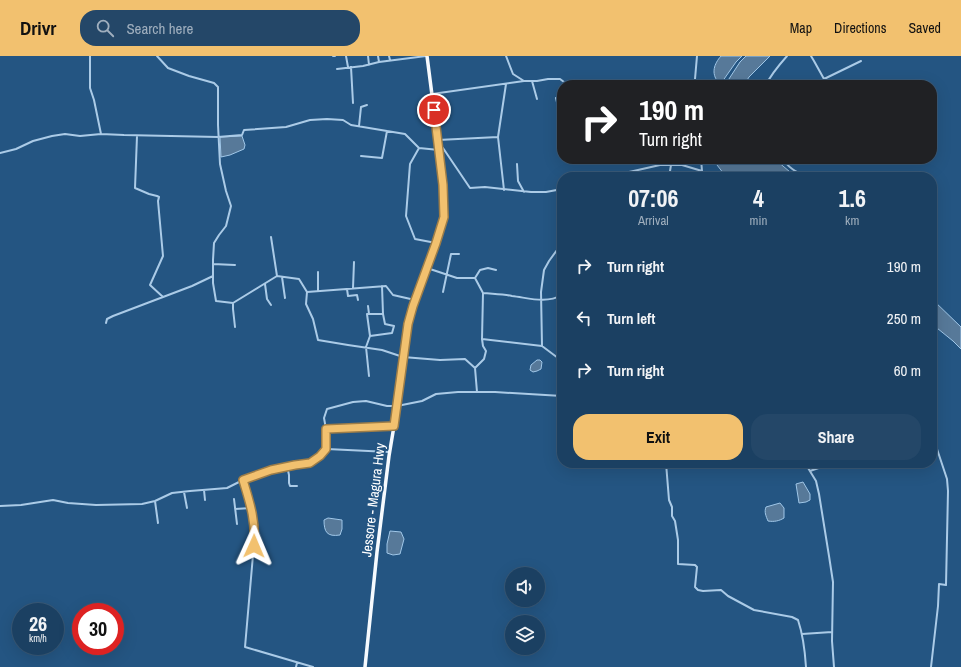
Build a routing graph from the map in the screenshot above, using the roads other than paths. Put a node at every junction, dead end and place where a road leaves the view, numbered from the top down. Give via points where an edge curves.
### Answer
1 (90, 56) edge
2 (157, 56) edge
3 (346, 56) edge
4 (368, 56) edge
5 (378, 56) edge
6 (389, 56) edge
7 (426, 56) edge
8 (506, 56) edge
9 (697, 56) edge
10 (787, 56) edge
11 (811, 56) edge
12 (400, 58) edge
13 (390, 60) junction
14 (861, 61) dead end
15 (379, 62) junction
16 (369, 65) junction
17 (349, 67) junction
18 (337, 69) dead end
19 (824, 79) joint
20 (561, 80) edge
21 (695, 80) edge
22 (768, 80) edge
23 (524, 81) junction
24 (532, 81) junction
25 (506, 84) junction
26 (432, 94) junction
27 (537, 99) dead end
28 (353, 103) dead end
29 (367, 105) dead end
30 (359, 126) junction
31 (387, 131) junction
32 (101, 134) junction
33 (137, 136) junction
34 (218, 136) junction
35 (498, 137) junction
36 (438, 140) junction
37 (418, 148) junction
38 (439, 150) junction
39 (0, 153) edge
40 (361, 156) dead end
41 (516, 164) dead end
42 (701, 164) edge
43 (786, 164) edge
44 (670, 165) junction
45 (702, 171) joint
46 (629, 172) edge
47 (669, 172) edge
48 (798, 172) edge
49 (504, 190) junction
50 (557, 190) edge
51 (524, 192) junction
52 (271, 237) dead end
53 (436, 243) junction
54 (557, 250) edge
55 (459, 254) dead end
56 (354, 262) dead end
57 (213, 264) junction
58 (235, 265) dead end
59 (426, 268) junction
60 (496, 270) dead end
61 (318, 272) dead end
62 (447, 274) junction
63 (213, 276) junction
64 (277, 276) junction
65 (282, 277) junction
66 (475, 278) junction
67 (265, 284) junction
68 (382, 286) junction
69 (353, 288) junction
70 (347, 289) junction
71 (318, 290) junction
72 (307, 292) junction
73 (443, 292) dead end
74 (483, 293) junction
75 (163, 297) junction
76 (557, 297) edge
77 (285, 298) dead end
78 (358, 300) dead end
79 (415, 300) junction
80 (542, 300) junction
81 (233, 303) junction
82 (271, 305) dead end
83 (368, 306) dead end
84 (369, 314) junction
85 (383, 314) junction
86 (106, 323) dead end
87 (235, 327) dead end
88 (370, 336) junction
89 (482, 339) junction
90 (542, 346) junction
91 (366, 348) junction
92 (403, 356) junction
93 (557, 356) edge
94 (475, 368) junction
95 (369, 376) dead end
96 (477, 392) junction
97 (557, 396) edge
98 (397, 406) junction
99 (394, 426) junction
100 (326, 429) junction
101 (326, 449) junction
102 (937, 449) edge
103 (390, 452) junction
104 (287, 466) junction
105 (666, 468) edge
106 (808, 468) edge
107 (819, 468) edge
108 (810, 471) junction
109 (243, 480) junction
110 (296, 486) dead end
111 (204, 490) junction
112 (184, 492) junction
113 (234, 499) dead end
114 (205, 500) dead end
115 (155, 501) junction
116 (0, 506) edge
117 (187, 508) dead end
118 (252, 508) junction
119 (235, 509) junction
120 (158, 523) dead end
121 (237, 524) dead end
122 (832, 632) junction
123 (802, 634) junction
124 (297, 663) junction
125 (296, 667) edge
126 (313, 667) edge
127 (365, 667) edge
128 (806, 667) edge
129 (834, 667) edge
130 (931, 667) edge

1 - 32 street via 90,88
2 - 34 street via 168,68 214,83 218,87
3 - 17 street
4 - 16 street
5 - 15 street
6 - 13 street
7 - 12 street
7 - 26 highway, Jessore - Magura Hwy
8 - 23 street via 513,74
9 - 21 street
10 - 22 street
11 - 19 street
12 - 13 street
13 - 15 street
14 - 19 street
15 - 16 street
16 - 17 street
17 - 18 street
17 - 28 street
20 - 24 street
23 - 24 street
23 - 25 street
24 - 27 street
25 - 26 street
25 - 35 street
26 - 36 highway, Jessore - Magura Hwy
29 - 30 street via 361,107
30 - 31 street
30 - 34 street via 343,120 310,120 286,127 252,128 244,130 242,135
31 - 37 street via 405,134
31 - 40 street via 382,158
32 - 33 street
32 - 39 street via 52,136
33 - 34 street
33 - 75 street via 135,188 159,197 162,256 150,285
34 - 57 street via 220,164 231,206 226,226 214,243
35 - 36 street
35 - 49 street
36 - 38 highway, Jessore - Magura Hwy
37 - 38 street
37 - 53 street via 410,164 406,216 415,239
38 - 49 street via 443,148 470,188
38 - 53 highway, Jessore - Magura Hwy via 444,217
41 - 51 street via 518,181
42 - 45 street
43 - 48 street
44 - 45 street via 682,165
44 - 46 street
44 - 47 street
49 - 51 street
50 - 51 street
52 - 64 street
53 - 59 highway, Jessore - Magura Hwy
54 - 80 street via 544,270
55 - 62 street via 451,254
56 - 69 street
57 - 58 street
57 - 63 street
59 - 62 street
59 - 79 highway, Jessore - Magura Hwy
60 - 66 street via 480,270
61 - 71 street
62 - 66 street via 457,278
62 - 73 street
63 - 75 street
63 - 81 street via 216,301
64 - 65 street
64 - 67 street
65 - 72 street via 300,279
65 - 77 street
66 - 74 street
67 - 81 street
67 - 82 street
68 - 69 street
68 - 79 street via 386,286 393,295
68 - 85 street
69 - 70 street
70 - 71 street
70 - 78 street via 348,296 357,295
71 - 72 street
72 - 91 street via 306,304 318,340
74 - 80 street
74 - 89 street
75 - 86 street via 113,316 107,319
76 - 80 street
79 - 92 highway, Jessore - Magura Hwy
80 - 90 street
81 - 87 street
83 - 84 street
84 - 85 street
84 - 88 street
85 - 88 street via 385,324 394,326 392,333
88 - 91 street
89 - 90 street
89 - 94 street via 486,351 484,359
90 - 93 street
91 - 92 street
91 - 95 street
92 - 94 street via 440,360 465,359
92 - 98 highway, Jessore - Magura Hwy
94 - 96 street
96 - 97 street
96 - 98 street via 436,394 422,401
98 - 99 highway, Jessore - Magura Hwy
98 - 100 street via 366,401 327,409 324,418
99 - 100 street
99 - 103 highway, Jessore - Magura Hwy
100 - 101 street
101 - 103 street
101 - 104 street via 310,463
102 - 130 street via 947,478 948,491 946,585 938,584
103 - 127 highway, Jessore - Magura Hwy
104 - 109 street
104 - 110 street via 290,486
105 - 123 street via 668,500 672,507 678,540 678,564 697,567 695,587 703,591 721,590 754,610 792,617 798,620
106 - 108 street
107 - 108 street
108 - 122 street via 820,494 833,582
109 - 111 street via 227,488
109 - 118 street
111 - 112 street
111 - 114 street
112 - 115 street via 172,493
112 - 117 street
113 - 119 street
115 - 116 street via 142,504 96,505 53,500
115 - 120 street
118 - 119 street
118 - 124 street via 255,532 245,647
119 - 121 street
122 - 123 street
122 - 129 street
123 - 128 street
124 - 125 street
124 - 126 street

